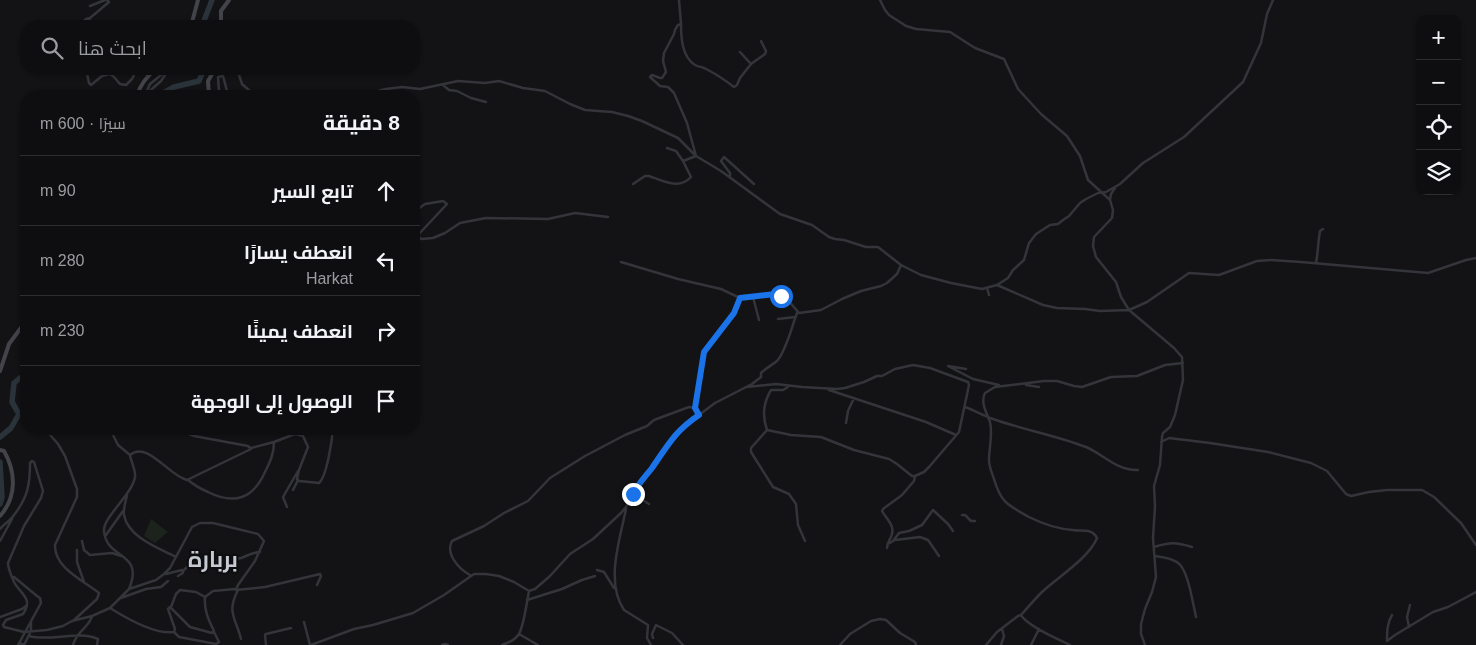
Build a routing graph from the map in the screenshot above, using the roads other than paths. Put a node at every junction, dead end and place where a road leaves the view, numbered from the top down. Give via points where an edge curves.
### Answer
1 (106, 0) edge
2 (198, 0) edge
3 (228, 0) edge
4 (679, 0) edge
5 (880, 0) edge
6 (1272, 0) edge
7 (90, 6) dead end
8 (90, 18) joint
9 (85, 20) edge
10 (193, 20) edge
11 (221, 20) edge
12 (681, 24) junction
13 (762, 41) dead end
14 (740, 52) dead end
15 (751, 64) junction
16 (87, 75) edge
17 (106, 75) edge
18 (111, 75) edge
19 (134, 75) edge
20 (149, 75) edge
21 (162, 75) edge
22 (166, 75) edge
23 (212, 75) edge
24 (239, 75) dead end
25 (443, 85) junction
26 (138, 90) edge
27 (148, 90) edge
28 (151, 90) edge
29 (209, 90) edge
30 (218, 90) edge
31 (227, 90) edge
32 (249, 90) edge
33 (382, 90) edge
34 (486, 102) dead end
35 (667, 148) dead end
36 (696, 156) junction
37 (683, 161) junction
38 (730, 178) junction
39 (633, 184) dead end
40 (754, 184) dead end
41 (1116, 187) junction
42 (1101, 193) junction
43 (1110, 200) junction
44 (420, 208) edge
45 (608, 217) dead end
46 (1323, 230) dead end
47 (420, 233) edge
48 (420, 238) edge
49 (1476, 258) edge
50 (621, 262) dead end
51 (1316, 264) junction
52 (901, 265) junction
53 (997, 285) junction
54 (987, 288) junction
55 (732, 295) junction
56 (989, 295) dead end
57 (753, 297) junction
58 (740, 298) junction
59 (736, 307) junction
60 (1129, 310) junction
61 (799, 313) junction
62 (796, 317) junction
63 (778, 319) dead end
64 (759, 320) dead end
65 (20, 329) edge
66 (1183, 363) junction
67 (966, 369) dead end
68 (0, 371) edge
69 (1022, 384) junction
70 (1002, 385) junction
71 (789, 386) junction
72 (745, 387) junction
73 (1039, 387) dead end
74 (826, 388) junction
75 (854, 398) junction
76 (964, 407) junction
77 (695, 408) junction
78 (699, 415) junction
79 (987, 417) junction
80 (846, 423) dead end
81 (767, 430) junction
82 (51, 435) edge
83 (113, 435) edge
84 (198, 435) edge
85 (293, 435) edge
86 (300, 435) edge
87 (332, 435) edge
88 (956, 435) junction
89 (194, 436) joint
90 (274, 442) junction
91 (1161, 442) junction
92 (251, 448) junction
93 (0, 450) edge
94 (130, 455) junction
95 (299, 470) junction
96 (1138, 470) dead end
97 (915, 476) junction
98 (187, 480) junction
99 (298, 480) junction
100 (293, 490) dead end
101 (128, 493) junction
102 (633, 494) junction
103 (649, 504) dead end
104 (287, 507) dead end
105 (626, 507) junction
106 (124, 510) junction
107 (962, 515) dead end
108 (0, 516) edge
109 (14, 516) junction
110 (975, 521) dead end
111 (0, 529) edge
112 (953, 531) dead end
113 (105, 535) junction
114 (0, 541) edge
115 (82, 541) dead end
116 (805, 541) dead end
117 (894, 541) junction
118 (1476, 545) edge
119 (1192, 547) dead end
120 (1154, 548) junction
121 (77, 550) dead end
122 (260, 552) junction
123 (939, 556) dead end
124 (1155, 556) junction
125 (176, 557) junction
126 (124, 558) junction
127 (597, 570) dead end
128 (183, 571) junction
129 (164, 574) junction
130 (470, 575) junction
131 (13, 576) junction
132 (178, 576) dead end
133 (595, 576) dead end
134 (168, 581) dead end
135 (85, 582) junction
136 (317, 585) dead end
137 (616, 588) junction
138 (129, 589) junction
139 (237, 590) junction
140 (529, 591) junction
141 (1476, 592) edge
142 (205, 597) junction
143 (120, 598) junction
144 (527, 600) junction
145 (27, 605) junction
146 (1410, 605) dead end
147 (171, 607) junction
148 (110, 608) junction
149 (0, 612) edge
150 (1021, 615) junction
151 (1392, 615) dead end
152 (1, 616) edge
153 (92, 616) junction
154 (1196, 617) dead end
155 (32, 621) junction
156 (72, 621) junction
157 (304, 622) dead end
158 (1410, 627) junction
159 (291, 628) dead end
160 (1002, 628) junction
161 (1038, 629) junction
162 (31, 631) junction
163 (24, 632) junction
164 (174, 632) junction
165 (214, 632) junction
166 (519, 634) junction
167 (28, 636) junction
168 (76, 636) junction
169 (653, 638) dead end
170 (241, 639) dead end
171 (18, 644) edge
172 (24, 645) edge
173 (73, 645) edge
174 (97, 645) edge
175 (266, 645) edge
176 (311, 645) edge
177 (442, 645) edge
178 (448, 645) edge
179 (503, 645) edge
180 (538, 645) edge
181 (651, 645) edge
182 (683, 645) edge
183 (840, 645) edge
184 (916, 645) edge
185 (986, 645) edge
186 (1001, 645) edge
187 (1032, 645) edge
188 (1070, 645) edge
189 (1145, 645) edge

1 - 7 street
1 - 8 street via 109,2
2 - 10 street
3 - 11 street via 221,11
4 - 12 street
5 - 42 street via 889,15 906,26 950,32 974,48 1004,59 1018,90 1067,136 1080,156 1088,180
6 - 41 street via 1261,43 1243,82 1184,137 1143,163
8 - 9 street
12 - 15 street via 685,52 696,65 734,86
12 - 36 street via 664,53 664,75 650,77 673,91 687,123
13 - 15 street via 765,54
14 - 15 street
16 - 17 street via 91,85
18 - 19 street via 120,84 126,85
20 - 26 street
21 - 27 street
22 - 28 street
23 - 29 street
24 - 32 street
25 - 33 street
25 - 34 street
25 - 36 street via 458,81 499,81 545,91 585,110 612,112 642,120 678,138
30 - 31 street via 218,77 223,76
35 - 37 street via 676,151
36 - 37 street
36 - 38 street
37 - 39 street via 691,177 686,181 672,184 645,176
38 - 40 street via 721,161 724,156
38 - 52 street via 780,214 812,225 835,240 878,247
41 - 42 street
41 - 43 street
42 - 43 street
42 - 53 street via 1083,201 1069,216 1034,236 1024,260
43 - 60 street via 1112,218 1095,235 1093,251 1116,282
44 - 47 street via 442,201 447,204
45 - 48 street via 575,213 548,219 486,218 460,223 433,238
46 - 51 street via 1319,235
49 - 51 street via 1428,274
50 - 55 street
51 - 60 street via 1261,261 1219,275 1189,273 1147,302
52 - 54 street via 921,275 978,289
52 - 61 street via 895,275 881,286 861,291 821,310
53 - 54 street
53 - 60 street via 1057,308
54 - 56 street
55 - 58 street
55 - 59 street
57 - 58 street
57 - 61 street via 781,296
57 - 64 street
58 - 59 street
59 - 77 street via 704,352
60 - 66 street via 1174,348
61 - 62 street
62 - 63 street
62 - 72 street via 778,359 761,373 761,377
65 - 68 street via 9,344
66 - 69 street via 1170,364 1137,376 1111,377 1082,387 1053,380
66 - 91 street via 1175,415 1170,427 1162,434
67 - 70 street via 948,366 973,378
69 - 70 street
69 - 73 street
70 - 79 street via 990,388 984,394
71 - 72 street
71 - 74 street
71 - 81 street via 785,390 771,390 767,396 763,412
72 - 78 street
74 - 75 street
74 - 76 street via 845,388 895,369 917,365 968,382
75 - 80 street
75 - 88 street
76 - 79 street
76 - 88 street via 962,424
77 - 78 street
77 - 130 street via 689,407 654,420 585,456 550,478 528,501 452,540 452,556
78 - 102 street via 676,434
79 - 96 street via 1064,439 1093,450 1113,464
79 - 150 street via 991,432 990,469 1002,500 1046,525 1090,531 1096,537 1077,563 1042,592
81 - 97 street via 821,437 846,448 889,459
81 - 116 street via 751,452 773,487 789,494 796,504 798,524
82 - 135 street via 65,456 77,489 55,545 56,552 68,570
83 - 94 street via 118,445
84 - 89 street
85 - 90 street
86 - 95 street via 308,447
87 - 99 street via 322,481
88 - 97 street via 929,467
89 - 92 street
90 - 92 street
90 - 98 street via 263,478 245,496 222,498
91 - 118 street via 1169,438 1190,440 1268,452 1310,463 1327,471 1348,496 1387,490 1422,490 1461,523
91 - 120 street via 1154,486
92 - 98 street
93 - 108 street via 8,459 14,481 11,498
94 - 98 street via 139,450 146,452
94 - 101 street via 135,477
95 - 99 street
95 - 104 street via 283,497
97 - 117 street via 902,495 882,511 893,526 887,546
99 - 100 street
101 - 106 street
101 - 113 street via 108,520
102 - 103 street
102 - 105 street
105 - 137 street via 615,566
105 - 140 street via 593,539 570,554 550,576
106 - 113 street
106 - 125 street via 127,522 137,536
107 - 110 street
109 - 111 street
109 - 114 street
109 - 131 street via 26,493 32,461 42,491 41,498 19,535 8,563
112 - 117 street via 933,510 922,525 899,533
113 - 126 street
115 - 126 street via 84,550 90,555 112,553
117 - 123 street via 920,536
119 - 120 street via 1178,542
120 - 124 street
121 - 135 street via 76,562
122 - 125 street via 264,540 258,534 205,522 192,527
122 - 128 street via 242,558 196,564
122 - 139 street
124 - 154 street via 1167,558 1183,567
124 - 189 street via 1155,581 1141,624
125 - 129 street
126 - 138 street via 134,570
127 - 137 street via 604,572
128 - 129 street
128 - 132 street
129 - 138 street
130 - 140 street via 499,576
130 - 176 street via 413,613
131 - 145 street
131 - 155 street via 40,598 40,606
133 - 144 street
134 - 143 street via 161,587
135 - 156 street via 99,595
136 - 139 street via 320,574
137 - 181 street via 624,610 648,625 647,638
138 - 143 street
139 - 142 street via 213,591
139 - 170 street via 232,611
140 - 144 street
141 - 158 street
142 - 147 street via 180,590
142 - 165 street via 206,616
143 - 148 street
144 - 166 street
145 - 152 street
145 - 163 street via 23,614 6,620 3,625
146 - 158 street via 1407,617
147 - 164 street via 168,610
147 - 165 street via 190,627
148 - 153 street
148 - 164 street via 136,623
149 - 152 street
150 - 160 street
150 - 161 street
151 - 158 street via 1387,641
153 - 156 street
153 - 168 street
155 - 162 street
155 - 163 street
156 - 162 street via 47,630
157 - 176 street
159 - 175 street via 266,634
160 - 185 street
160 - 186 street
161 - 187 street
161 - 188 street
162 - 163 street
162 - 167 street
163 - 171 street
164 - 165 street via 179,637 216,644 219,642
166 - 179 street
166 - 180 street
167 - 168 street via 43,639
167 - 172 street
168 - 173 street
168 - 174 street via 97,638
169 - 182 street via 656,625 672,633
171 - 172 street
177 - 178 street
183 - 184 street via 850,634 880,619 889,622

